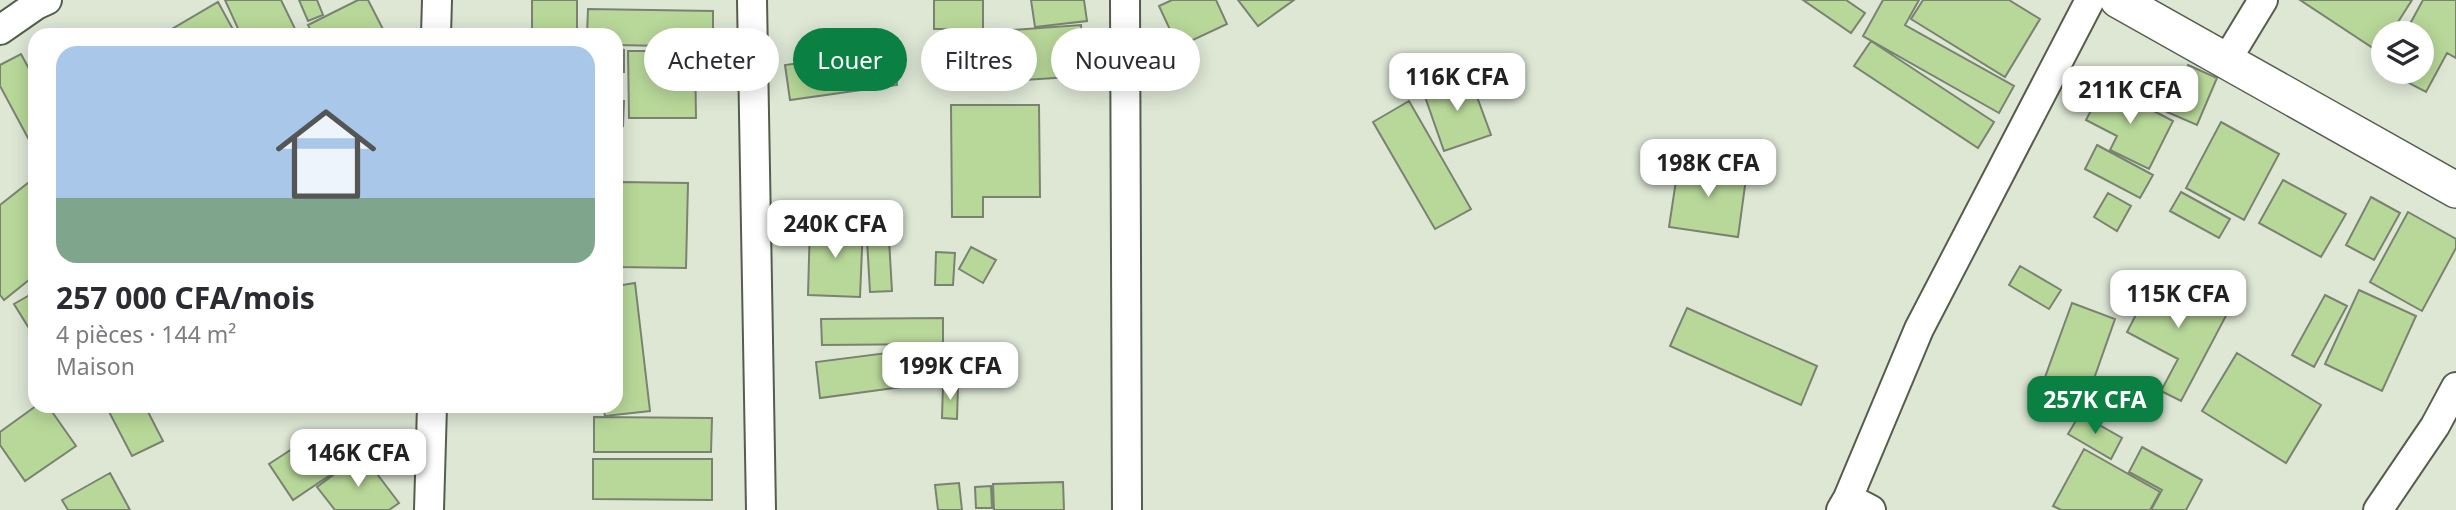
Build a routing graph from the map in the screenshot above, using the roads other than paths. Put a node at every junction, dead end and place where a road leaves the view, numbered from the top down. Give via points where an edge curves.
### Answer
1 (47, 0) edge
2 (437, 0) edge
3 (752, 0) edge
4 (1125, 0) edge
5 (2090, 0) edge
6 (2118, 0) edge
7 (2263, 0) edge
8 (436, 28) edge
9 (0, 30) edge
10 (2226, 61) junction
11 (2456, 190) edge
12 (2456, 387) edge
13 (432, 413) edge
14 (1853, 506) edge
15 (429, 510) edge
16 (761, 510) edge
17 (1127, 510) edge
18 (2378, 510) edge

1 - 9 street
2 - 8 street
3 - 16 street
4 - 17 street
5 - 14 street via 1919,329
6 - 10 street
7 - 10 street
10 - 11 street
12 - 18 street
13 - 15 street

